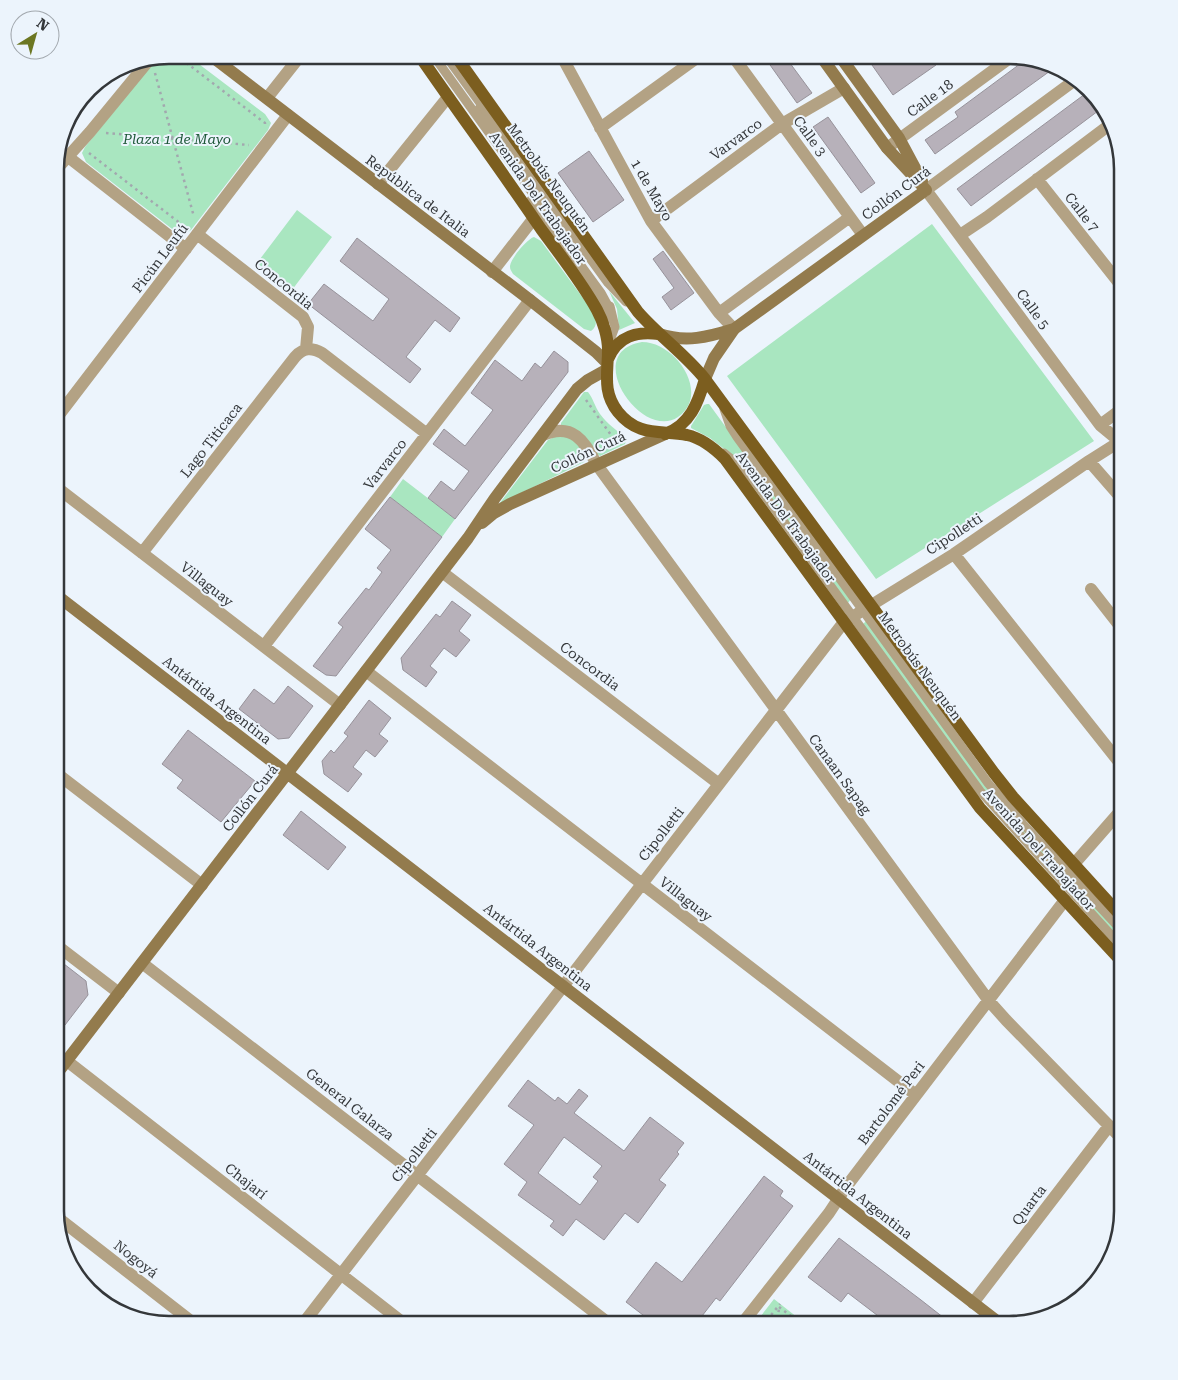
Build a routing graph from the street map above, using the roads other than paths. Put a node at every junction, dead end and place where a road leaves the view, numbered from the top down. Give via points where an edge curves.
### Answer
1 (222, 64) edge
2 (294, 64) edge
3 (424, 64) edge
4 (439, 64) edge
5 (449, 64) edge
6 (454, 64) edge
7 (459, 64) edge
8 (459, 64) edge
9 (566, 64) edge
10 (689, 64) edge
11 (739, 64) edge
12 (827, 64) edge
13 (846, 64) edge
14 (1002, 64) edge
15 (143, 67) edge
16 (1071, 83) edge
17 (844, 88) junction
18 (448, 97) junction
19 (267, 98) junction
20 (288, 115) junction
21 (782, 124) junction
22 (600, 128) junction
23 (1106, 128) edge
24 (899, 138) junction
25 (887, 148) junction
26 (67, 156) junction
27 (64, 159) edge
28 (1037, 179) junction
29 (378, 184) junction
30 (926, 190) junction
31 (532, 201) joint
32 (850, 217) junction
33 (534, 218) junction
34 (651, 221) junction
35 (197, 234) junction
36 (863, 235) junction
37 (960, 235) junction
38 (186, 248) junction
39 (492, 272) junction
40 (1114, 277) edge
41 (530, 300) junction
42 (638, 312) junction
43 (719, 313) junction
44 (734, 329) junction
45 (659, 334) junction
46 (608, 348) junction
47 (306, 349) junction
48 (606, 366) junction
49 (705, 379) junction
50 (64, 408) edge
51 (1114, 415) edge
52 (1100, 425) junction
53 (427, 434) junction
54 (665, 434) junction
55 (543, 435) junction
56 (1114, 437) edge
57 (1114, 447) edge
58 (1089, 461) junction
59 (597, 465) junction
60 (1114, 490) edge
61 (64, 493) edge
62 (468, 538) junction
63 (142, 553) junction
64 (954, 554) junction
65 (442, 572) junction
66 (1091, 589) dead end
67 (64, 601) edge
68 (857, 613) junction
69 (1114, 618) edge
70 (264, 646) junction
71 (366, 671) junction
72 (340, 705) junction
73 (775, 710) junction
74 (1114, 756) edge
75 (288, 773) junction
76 (64, 779) edge
77 (719, 784) junction
78 (1114, 818) edge
79 (1074, 864) junction
80 (202, 884) junction
81 (642, 884) junction
82 (1065, 900) junction
83 (1114, 908) edge
84 (1114, 922) edge
85 (1114, 938) edge
86 (64, 951) edge
87 (1114, 953) edge
88 (142, 963) junction
89 (563, 986) junction
90 (119, 993) junction
91 (989, 1001) junction
92 (67, 1061) junction
93 (64, 1065) edge
94 (916, 1095) junction
95 (1109, 1126) junction
96 (1114, 1131) edge
97 (417, 1175) junction
98 (838, 1199) junction
99 (65, 1223) edge
100 (341, 1274) junction
101 (973, 1303) junction
102 (184, 1316) edge
103 (309, 1316) edge
104 (395, 1316) edge
105 (600, 1316) edge
106 (748, 1316) edge
107 (990, 1316) edge

1 - 19 main road, República de Italia
2 - 19 street
3 - 18 main road, Avenida Del Trabajador
4 - 46 lane, Metrobús Neuquén via 605,294 614,320 614,332
5 - 42 lane, Metrobús Neuquén via 608,283
6 - 8 street via 487,110
7 - 42 main road, Avenida Del Trabajador
9 - 22 street, 1 de Mayo
10 - 22 street
11 - 21 street, Calle 3
12 - 17 main road, Calle 5
13 - 24 main road, Calle 5
14 - 24 street, Calle 18
15 - 26 street
16 - 30 street, Collón Curá
17 - 21 street, Varvarco
17 - 25 main road, Calle 5
18 - 29 street
18 - 33 main road, Avenida Del Trabajador
19 - 20 main road, República de Italia
20 - 29 main road, República de Italia
20 - 35 street, Picún Leufú
21 - 32 street, Calle 3
21 - 34 street, Varvarco
22 - 34 street, 1 de Mayo
23 - 28 street
24 - 25 street, Calle 18
24 - 30 main road, Calle 5
25 - 30 main road, Calle 5
26 - 27 street
26 - 38 street
28 - 37 street
28 - 40 street, Calle 7
29 - 39 main road, República de Italia
30 - 36 main road, Collón Curá
30 - 37 street, Calle 5
31 - 31 street via 598,300 607,318 606,304 600,294
32 - 36 street, Calle 3
32 - 43 street, Collón Curá
33 - 39 street
33 - 46 main road, Avenida Del Trabajador via 598,312
34 - 43 street, 1 de Mayo
35 - 38 street, Picún Leufú
35 - 47 street, Concordia via 303,317 308,327
36 - 44 main road, Collón Curá
37 - 52 street, Calle 5
38 - 50 street, Picún Leufú
39 - 41 main road, República de Italia
41 - 48 main road, República de Italia via 596,352
41 - 53 street, Varvarco
42 - 45 main road, Avenida Del Trabajador
43 - 44 street, 1 de Mayo
44 - 45 main road, Collón Curá via 690,339
44 - 49 main road, Collón Curá via 714,358
45 - 48 main road, Collón Curá via 640,333 626,337 614,348
45 - 49 main road, Avenida Del Trabajador
46 - 48 main road, Avenida Del Trabajador
47 - 53 street via 322,352
47 - 63 street, Lago Titicaca via 294,356
48 - 54 main road, Avenida Del Trabajador via 609,396 619,413 642,430
48 - 55 main road, Collón Curá via 582,384
49 - 54 main road, Collón Curá via 690,417
49 - 68 main road, Avenida Del Trabajador
51 - 52 street
52 - 56 street, Calle 5
53 - 70 street, Varvarco
54 - 59 main road, Collón Curá
54 - 68 main road, Avenida Del Trabajador via 686,435 720,454
55 - 59 street, Canaan Sapag via 561,430 573,434 584,443
55 - 62 main road, Collón Curá via 491,502
57 - 58 street, Cipolletti
58 - 60 street
58 - 64 street, Cipolletti
59 - 62 main road, Collón Curá via 501,509
59 - 73 street, Canaan Sapag
61 - 63 street, Villaguay
62 - 65 main road, Collón Curá
63 - 70 street, Villaguay
64 - 68 street, Cipolletti
64 - 74 street
65 - 71 main road, Collón Curá
65 - 77 street, Concordia
66 - 69 street
67 - 75 main road, Antártida Argentina
68 - 73 street, Cipolletti
68 - 79 main road, Avenida Del Trabajador
68 - 82 main road, Avenida Del Trabajador via 980,808
68 - 84 lane, Metrobús Neuquén via 988,783
68 - 85 lane, Metrobús Neuquén via 980,791
70 - 72 street, Villaguay
71 - 72 main road, Collón Curá
71 - 81 street, Villaguay
72 - 75 main road, Collón Curá
73 - 77 street, Cipolletti
73 - 91 street, Canaan Sapag
75 - 80 main road, Collón Curá
75 - 89 main road, Antártida Argentina
76 - 80 street
77 - 81 street, Cipolletti
78 - 79 street
79 - 83 main road, Avenida Del Trabajador
80 - 88 main road, Collón Curá
81 - 89 street, Cipolletti
81 - 94 street, Villaguay
82 - 87 main road, Avenida Del Trabajador
82 - 91 street, Bartolomé Peri
86 - 90 street
88 - 90 main road, Collón Curá
88 - 97 street, General Galarza
89 - 97 street, Cipolletti
89 - 98 main road, Antártida Argentina
90 - 92 main road, Collón Curá
91 - 94 street, Bartolomé Peri
91 - 95 street, Canaan Sapag
92 - 93 main road, Collón Curá
92 - 100 street, Chajarí
94 - 98 street, Bartolomé Peri
95 - 96 street, Canaan Sapag
95 - 101 street, Quarta
97 - 100 street, Cipolletti
97 - 105 street, General Galarza
98 - 101 main road, Antártida Argentina
98 - 106 street, Bartolomé Peri
99 - 102 street, Nogoyá
100 - 103 street, Cipolletti
100 - 104 street, Chajarí
101 - 107 main road, Antártida Argentina

